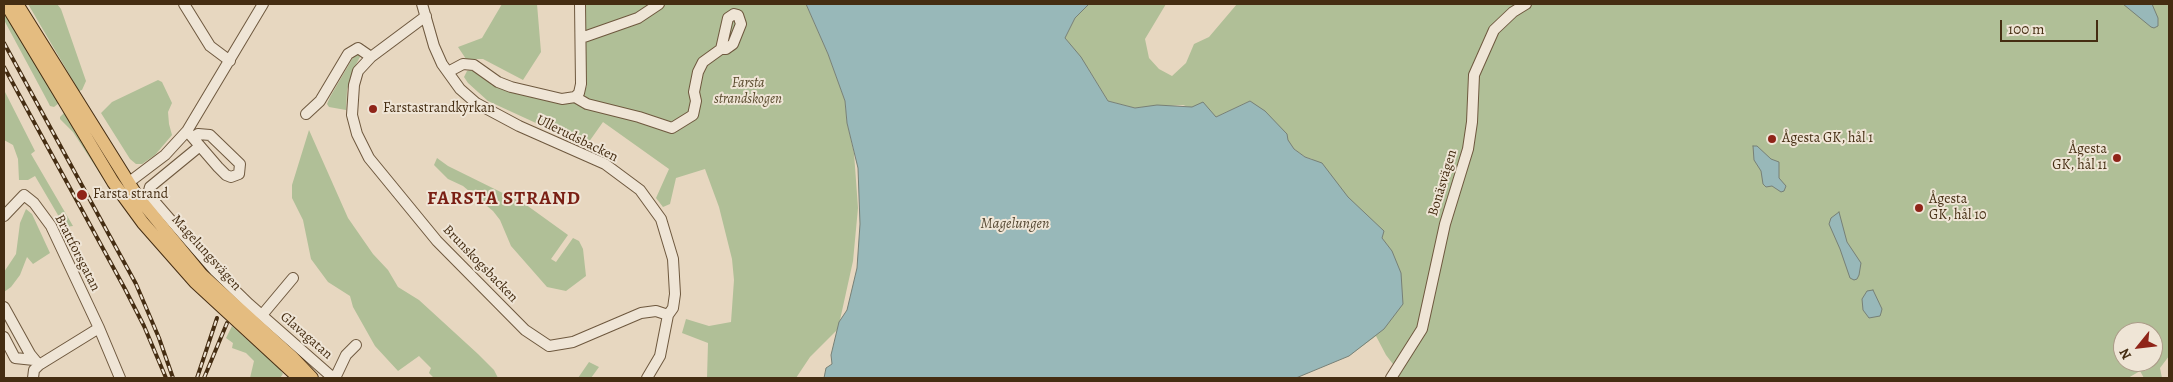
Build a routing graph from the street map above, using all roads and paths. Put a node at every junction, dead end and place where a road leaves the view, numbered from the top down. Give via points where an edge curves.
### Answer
1 (6, 4) edge
2 (17, 4) edge
3 (184, 4) edge
4 (263, 4) edge
5 (422, 4) edge
6 (580, 4) edge
7 (659, 4) edge
8 (1526, 4) edge
9 (426, 16) junction
10 (581, 38) junction
11 (721, 49) dead end
12 (371, 56) junction
13 (230, 61) junction
14 (448, 72) junction
15 (574, 97) junction
16 (306, 114) dead end
17 (190, 135) junction
18 (200, 146) junction
19 (123, 186) junction
20 (4, 216) edge
21 (293, 278) dead end
22 (4, 307) edge
23 (262, 315) junction
24 (668, 315) junction
25 (99, 328) junction
26 (4, 337) edge
27 (356, 345) dead end
28 (36, 363) junction
29 (33, 378) edge
30 (120, 378) edge
31 (299, 378) edge
32 (312, 378) edge
33 (332, 378) edge
34 (647, 378) edge
35 (1392, 378) edge

1 - 19 main road, Magelungsvägen
2 - 19 main road, Magelungsvägen
3 - 13 street via 210,46
4 - 13 street
5 - 9 street, Ullerudsbacken
6 - 10 street
7 - 10 street via 638,18
8 - 35 street, Bonäsvägen via 1494,30 1474,76 1468,149 1445,224 1422,329
9 - 12 street, Brunskogsbacken
9 - 14 street, Ullerudsbacken via 434,46
10 - 15 street via 582,84
11 - 15 street via 703,62 698,72 692,114 672,128 587,104
12 - 16 street via 358,48 348,54 320,101
12 - 24 street, Brunskogsbacken via 358,71 352,104 355,126 369,158 437,241 525,330 549,346 573,342 641,313 656,311
13 - 17 street
14 - 15 street via 463,64 474,66 511,87 562,99
14 - 24 street, Ullerudsbacken via 476,103 604,164 640,190 660,219 673,259 675,294 673,308
17 - 18 street
17 - 18 street via 210,135 240,164 239,174 226,175
17 - 19 street
18 - 23 street, Glavagatan via 150,187 148,194 202,257
19 - 31 main road, Magelungsvägen via 165,250
19 - 32 main road, Magelungsvägen via 202,275
20 - 25 street, Brattforsgatan via 24,194 34,203 51,226
21 - 23 street, Glavagatan
22 - 28 street
23 - 33 street, Glavagatan
24 - 34 street, Ullerudsbacken via 660,356
25 - 28 street
25 - 30 street, Brattforsgatan
26 - 28 street via 15,358
27 - 33 street, Glavagatan
28 - 29 street

